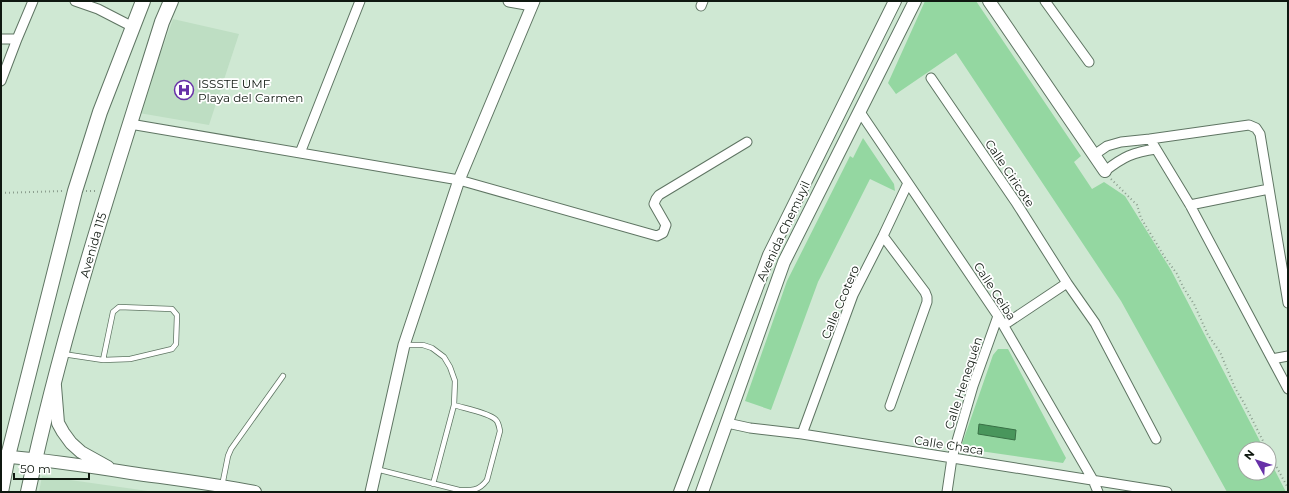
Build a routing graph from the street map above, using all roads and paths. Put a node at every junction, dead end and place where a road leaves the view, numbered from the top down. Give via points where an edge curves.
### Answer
1 (33, 1) edge
2 (75, 1) edge
3 (143, 1) edge
4 (171, 1) edge
5 (360, 1) edge
6 (509, 1) edge
7 (895, 1) edge
8 (915, 1) edge
9 (989, 1) edge
10 (1045, 1) edge
11 (533, 3) edge
12 (133, 27) junction
13 (1, 39) edge
14 (17, 39) junction
15 (1088, 62) dead end
16 (930, 78) dead end
17 (1, 81) edge
18 (860, 112) junction
19 (130, 124) junction
20 (1150, 139) junction
21 (747, 142) dead end
22 (1156, 149) junction
23 (300, 153) junction
24 (1094, 155) junction
25 (1106, 171) junction
26 (459, 180) junction
27 (908, 183) junction
28 (1269, 189) junction
29 (75, 191) junction
30 (108, 191) junction
31 (1, 193) edge
32 (1190, 205) junction
33 (883, 236) junction
34 (769, 255) junction
35 (784, 262) junction
36 (1067, 283) junction
37 (1288, 303) edge
38 (998, 316) junction
39 (1004, 325) junction
40 (404, 345) junction
41 (62, 353) junction
42 (1288, 356) edge
43 (1272, 359) junction
44 (103, 360) junction
45 (283, 376) dead end
46 (54, 378) junction
47 (1288, 389) edge
48 (454, 405) junction
49 (890, 406) dead end
50 (727, 423) junction
51 (802, 434) junction
52 (1156, 439) dead end
53 (1263, 441) edge
54 (4, 456) edge
55 (952, 458) junction
56 (35, 459) junction
57 (1277, 468) edge
58 (376, 469) junction
59 (112, 470) junction
60 (1093, 480) junction
61 (433, 484) junction
62 (222, 486) junction
63 (1288, 488) edge
64 (1, 492) edge
65 (28, 492) edge
66 (255, 492) edge
67 (371, 492) edge
68 (680, 492) edge
69 (702, 492) edge
70 (947, 492) edge
71 (1098, 492) edge
72 (1167, 492) edge

1 - 14 street
2 - 12 street via 98,9
3 - 12 main road
4 - 19 main road, Avenida 115
5 - 23 street
6 - 11 street
7 - 34 main road, Avenida Chemuyil
8 - 18 main road, Avenida Chemuyil
9 - 24 main road
10 - 15 street
11 - 26 street
12 - 29 main road via 100,112
13 - 14 street
14 - 17 street
16 - 36 street, Calle Ciricote via 1017,204
18 - 27 street, Calle Ceiba
18 - 35 main road, Avenida Chemuyil
19 - 23 street
19 - 30 main road, Avenida 115
20 - 22 street
20 - 24 street via 1121,142 1107,146
20 - 28 street via 1248,125 1256,128 1260,134
21 - 26 street via 659,195 654,204 666,225 663,232 657,236
22 - 25 street via 1130,155
22 - 32 street
23 - 26 street
24 - 25 main road
25 - 53 path via 1137,205 1141,218 1177,274 1208,335 1220,352 1235,388
26 - 40 street
27 - 33 street, Calle Ccotero
27 - 38 street, Calle Ceiba
28 - 32 street
28 - 37 street
29 - 30 path
29 - 31 path
29 - 54 main road
30 - 41 main road, Avenida 115
32 - 43 street
33 - 49 street via 927,297
33 - 51 street, Calle Ccotero via 853,296
34 - 35 street
34 - 68 main road, Avenida Chemuyil
35 - 50 main road, Avenida Chemuyil
36 - 39 street
36 - 52 street, Calle Ciricote via 1095,323
38 - 39 street, Calle Ceiba
38 - 55 street, Calle Henequén via 973,386
39 - 60 street, Calle Ceiba
40 - 48 lane via 423,345 444,357 455,381
40 - 58 street
41 - 44 lane
41 - 46 main road, Avenida 115
42 - 43 street
43 - 47 street
44 - 44 lane via 130,359 172,349 176,344 176,313 172,309 119,306 113,312
45 - 62 lane via 231,449
46 - 56 main road, Avenida 115
46 - 59 main road via 58,423 63,432 81,452
48 - 61 lane
48 - 61 lane via 489,416 499,425 500,431 487,480 478,489 470,491
50 - 51 street, Calle Chaca
50 - 69 main road, Avenida Chemuyil
51 - 55 street, Calle Chaca
54 - 56 main road
54 - 64 main road
55 - 60 street, Calle Chaca
55 - 70 street, Calle Henequén
56 - 59 main road
56 - 65 main road, Avenida 115
57 - 63 path
58 - 61 lane
58 - 67 street
59 - 62 main road
60 - 71 street, Calle Ceiba
60 - 72 street, Calle Chaca
62 - 66 main road

